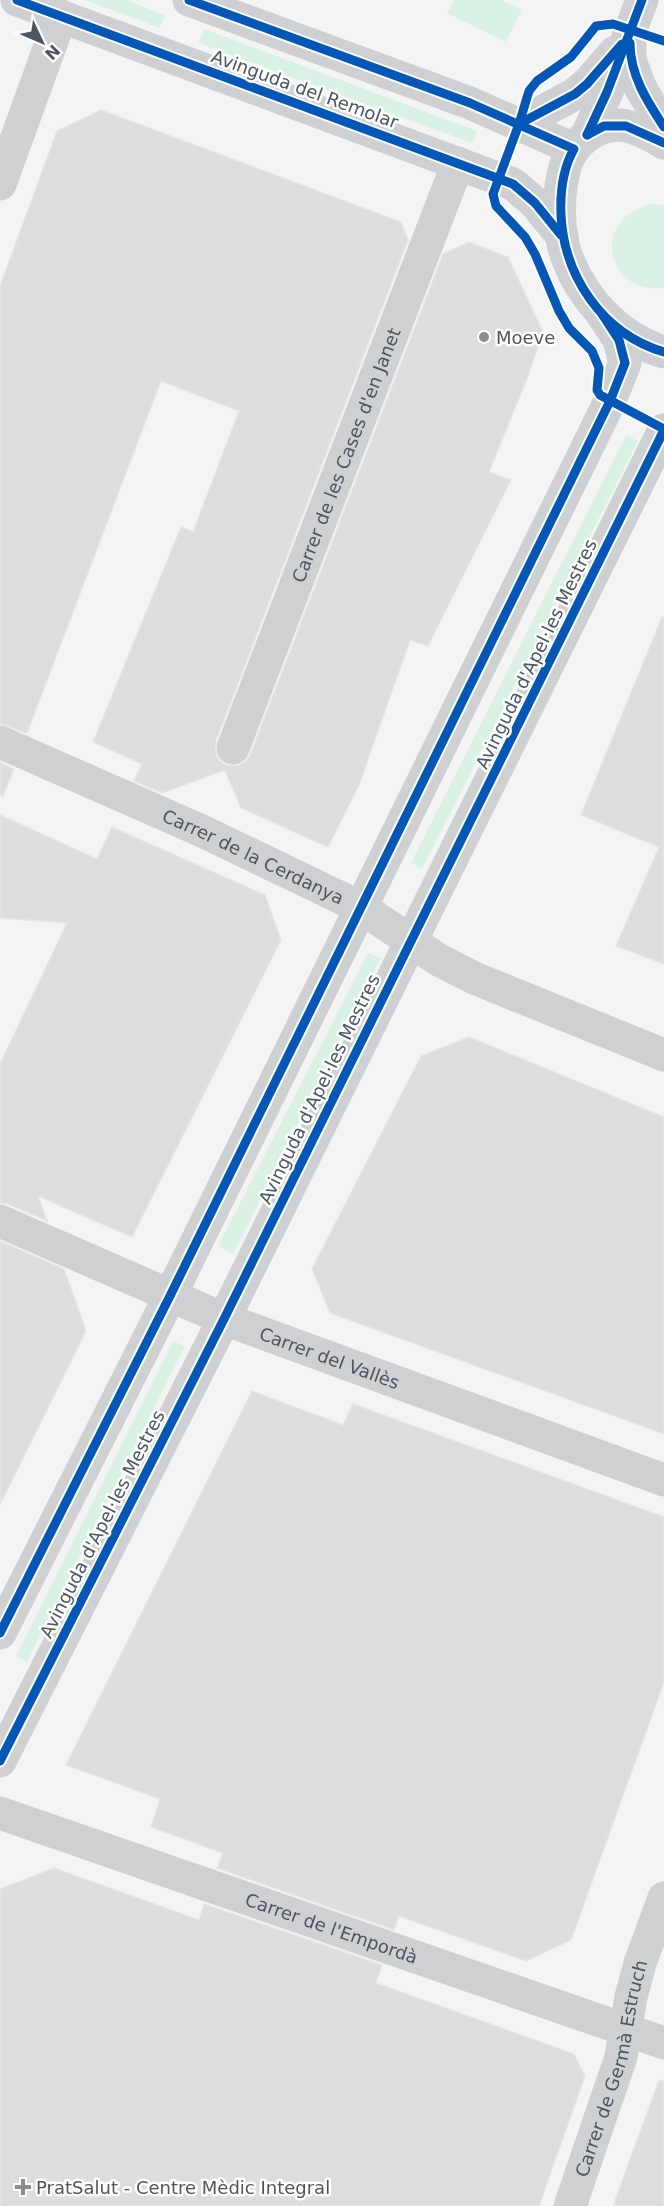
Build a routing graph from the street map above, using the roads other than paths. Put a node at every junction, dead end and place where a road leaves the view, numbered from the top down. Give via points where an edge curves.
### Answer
1 (17, 0) edge
2 (189, 0) edge
3 (642, 0) edge
4 (61, 16) junction
5 (630, 35) junction
6 (519, 124) junction
7 (664, 127) edge
8 (581, 142) junction
9 (664, 143) edge
10 (458, 163) junction
11 (0, 184) edge
12 (562, 236) junction
13 (603, 314) junction
14 (664, 352) edge
15 (664, 430) edge
16 (0, 742) edge
17 (233, 748) dead end
18 (360, 907) junction
19 (410, 943) junction
20 (664, 1055) edge
21 (0, 1221) edge
22 (170, 1296) junction
23 (224, 1319) junction
24 (664, 1480) edge
25 (0, 1633) edge
26 (4, 1744) edge
27 (0, 1813) edge
28 (664, 1898) edge
29 (626, 2030) junction
30 (664, 2043) edge
31 (570, 2206) edge

1 - 4 street, Avinguda del Remolar
2 - 6 street
3 - 5 street
4 - 10 street, Avinguda del Remolar
4 - 11 street
5 - 6 street via 575,94
5 - 7 street via 630,60 640,87
5 - 8 street via 608,92
6 - 8 street
8 - 9 street via 604,126 626,126
8 - 12 street, Avinguda del Remolar via 566,164 560,196
10 - 12 street, Avinguda del Remolar via 513,184
10 - 17 street, Carrer de les Cases d'en Janet
12 - 13 street, Avinguda del Remolar via 567,259
13 - 14 street, Avinguda del Remolar via 625,334
13 - 18 street via 619,340 625,363 610,401
15 - 19 street, Avinguda d'Apel·les Mestres
16 - 18 street, Carrer de la Cerdanya via 202,831
18 - 19 street, Carrer de la Cerdanya
18 - 22 street
19 - 20 street, Carrer de la Cerdanya via 474,978
19 - 23 street, Avinguda d'Apel·les Mestres
21 - 22 street, Carrer del Vallès
22 - 23 street, Carrer del Vallès
22 - 25 street
23 - 24 street, Carrer del Vallès
23 - 26 street, Avinguda d'Apel·les Mestres
27 - 29 street, Carrer de l'Empordà
28 - 29 street, Carrer de Germà Estruch via 640,1963
29 - 30 street, Carrer de l'Empordà
29 - 31 street, Carrer de Germà Estruch via 621,2057

